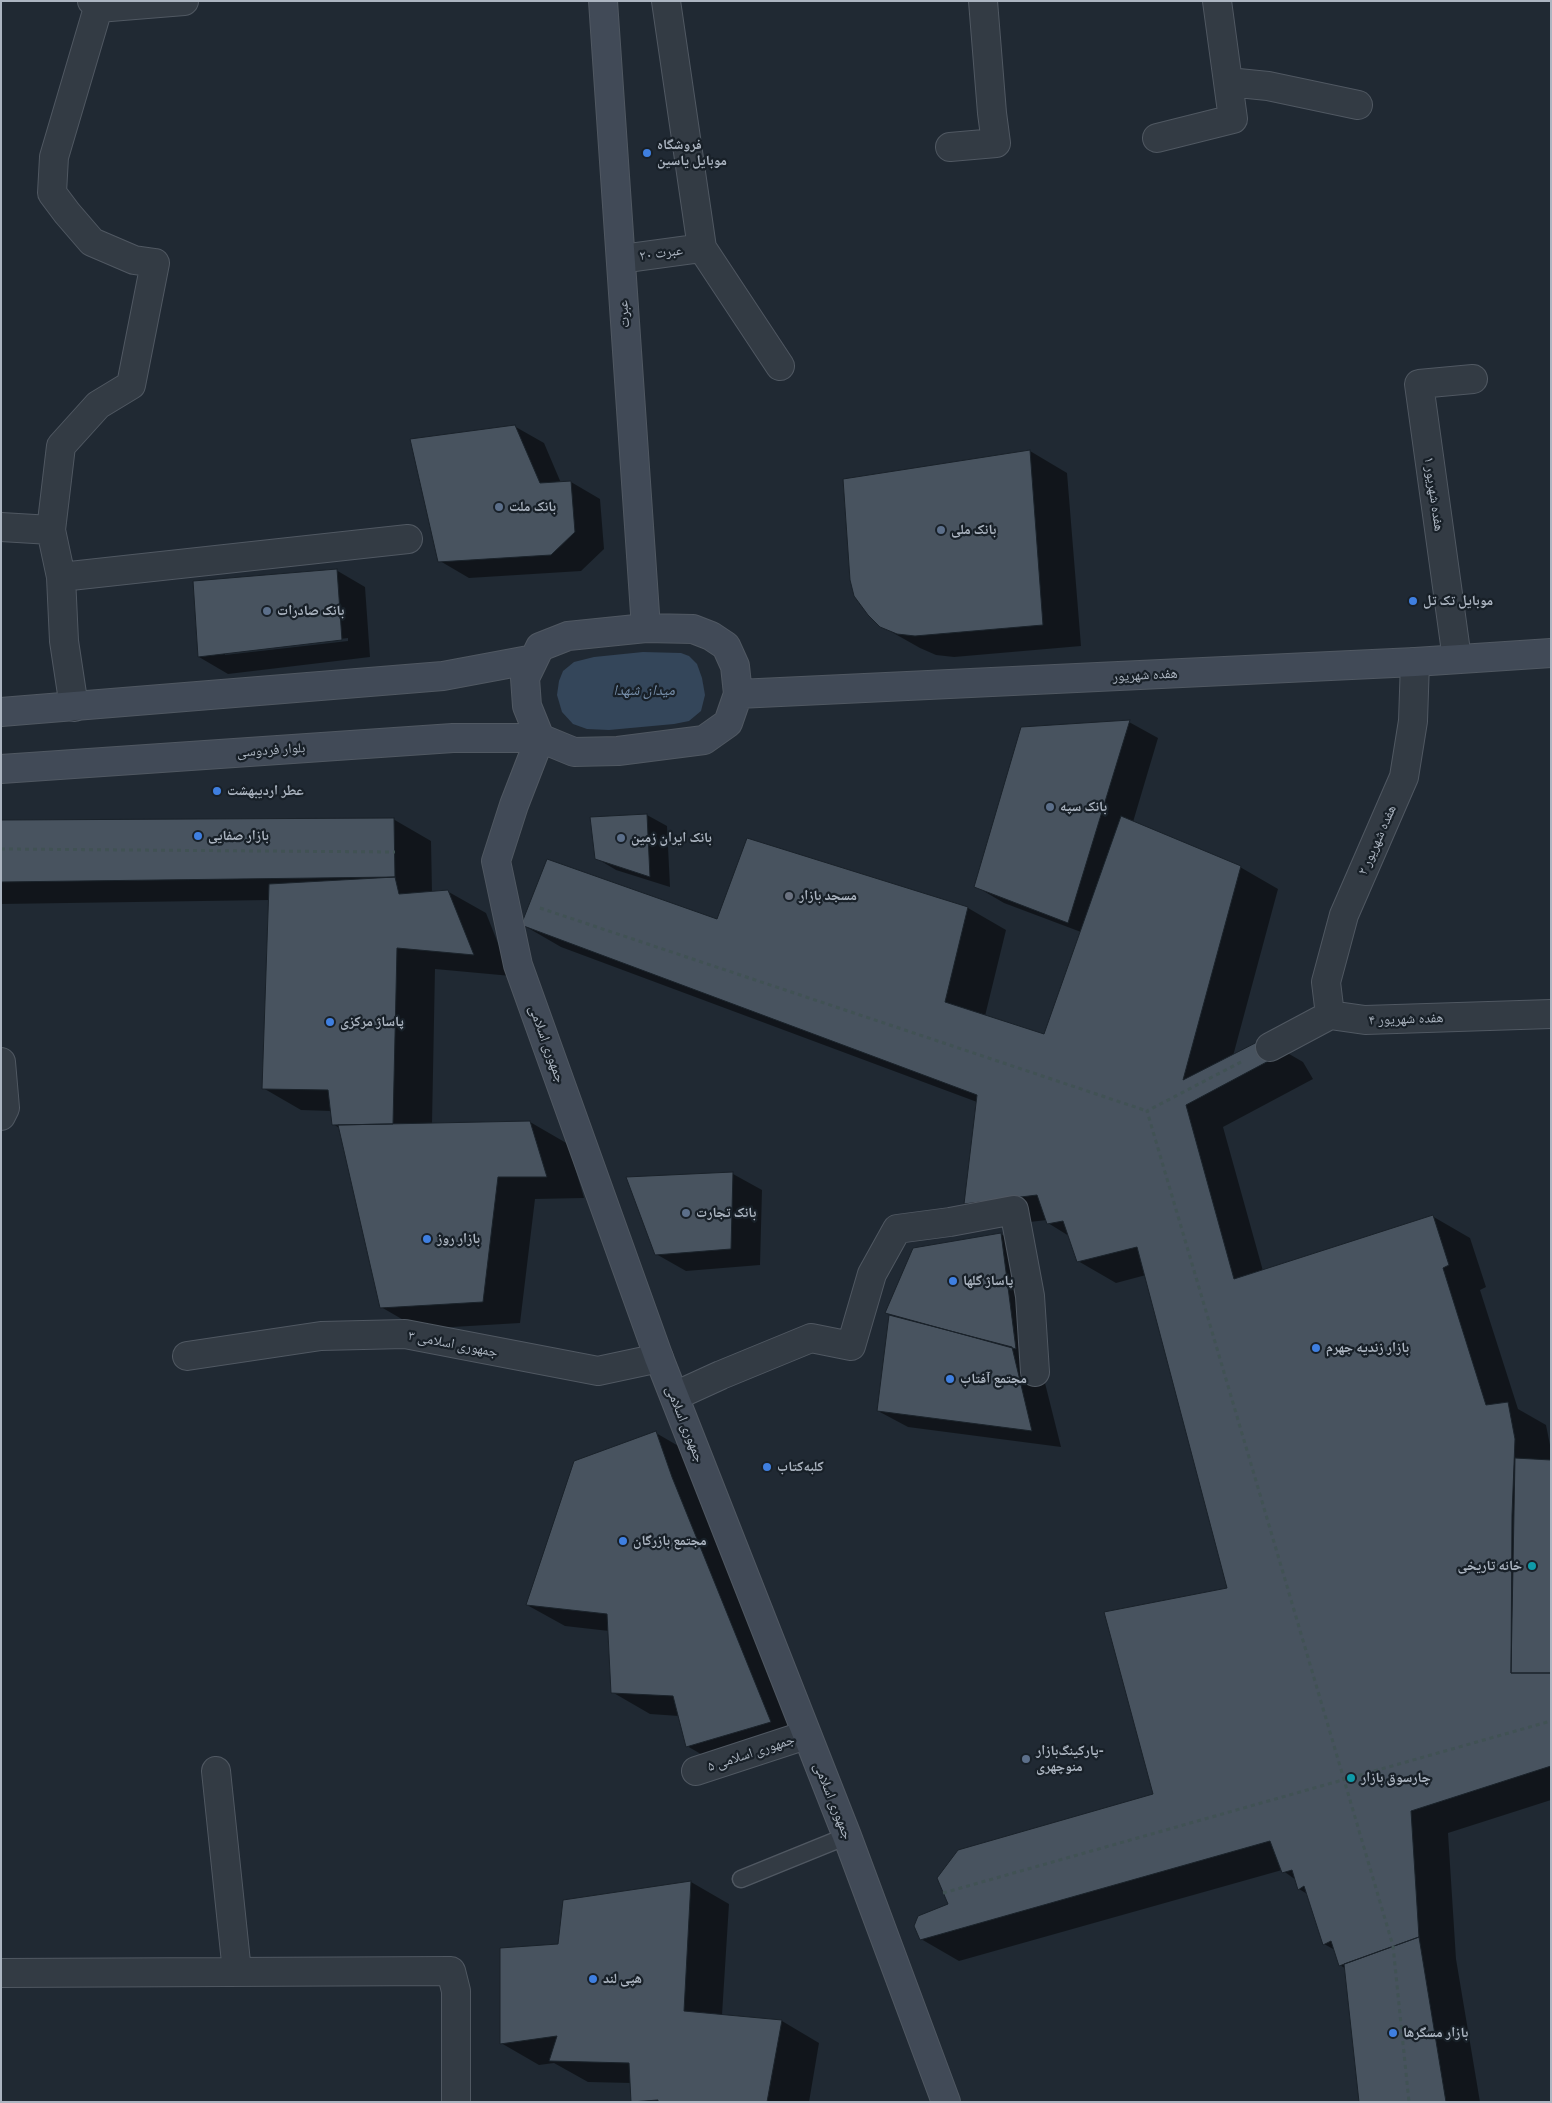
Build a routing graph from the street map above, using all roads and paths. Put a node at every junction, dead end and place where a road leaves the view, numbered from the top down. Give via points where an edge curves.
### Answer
1 (184, 1) edge
2 (603, 1) edge
3 (666, 1) edge
4 (983, 1) edge
5 (1217, 1) edge
6 (95, 4) edge
7 (1228, 82) junction
8 (1358, 104) dead end
9 (1157, 138) dead end
10 (950, 146) dead end
11 (702, 248) junction
12 (621, 259) junction
13 (780, 366) dead end
14 (1473, 379) dead end
15 (1, 527) edge
16 (51, 530) junction
17 (408, 539) dead end
18 (61, 577) junction
19 (646, 628) junction
20 (1551, 653) edge
21 (534, 658) junction
22 (1457, 659) junction
23 (1415, 662) junction
24 (738, 694) junction
25 (74, 707) junction
26 (1, 712) edge
27 (540, 738) junction
28 (1, 769) edge
29 (1, 849) edge
30 (395, 852) dead end
31 (539, 907) dead end
32 (1551, 1014) edge
33 (1330, 1015) junction
34 (1270, 1047) joint
35 (1, 1062) edge
36 (1146, 1111) junction
37 (1, 1116) edge
38 (187, 1356) dead end
39 (659, 1358) junction
40 (1035, 1372) dead end
41 (675, 1396) junction
42 (1551, 1721) edge
43 (806, 1735) junction
44 (216, 1771) dead end
45 (696, 1771) dead end
46 (1344, 1780) junction
47 (847, 1836) junction
48 (741, 1879) dead end
49 (943, 1893) dead end
50 (237, 1972) junction
51 (1, 1973) edge
52 (456, 2102) edge
53 (946, 2102) edge
54 (1409, 2102) edge

1 - 6 street
2 - 12 main road, عبرت
3 - 11 street
4 - 10 street via 996,143
5 - 7 street
6 - 16 street via 54,157 52,193 92,242 134,260 155,263 131,385 98,405 60,446
7 - 8 street via 1268,86
7 - 9 street via 1233,119
11 - 12 street, عبرت ۲۰
11 - 13 street
12 - 19 main road, عبرت
14 - 22 street, هفده شهریور ۱ via 1419,384
15 - 16 street
16 - 18 street
17 - 18 street
18 - 25 street via 64,641
19 - 21 main road via 568,636 540,647
19 - 24 main road via 693,629 726,646 735,666
20 - 22 main road, هفده شهریور
21 - 25 main road via 443,676
21 - 27 main road via 525,678 527,706
22 - 23 main road, هفده شهریور
23 - 24 main road, هفده شهریور
23 - 33 street, هفده شهریور ۲ via 1413,721 1404,777 1344,915 1326,982
24 - 27 main road via 728,723 704,740 618,751 574,752
25 - 26 main road
27 - 28 main road, بلوار فردوسی via 454,738
27 - 39 main road, جمهوری اسلامی via 496,862 518,965
29 - 30 path
31 - 36 path
32 - 33 street, هفده شهریور ۴ via 1365,1020
33 - 34 street
34 - 36 path
35 - 37 street via 5,1108
36 - 46 path
38 - 39 street, جمهوری اسلامی ۳ via 321,1336 405,1334 598,1371
39 - 41 main road, جمهوری اسلامی
40 - 41 street via 1030,1296 1014,1210 897,1229 872,1274 851,1346 810,1338
41 - 43 main road, جمهوری اسلامی
42 - 46 path
43 - 45 street, جمهوری اسلامی ۵
43 - 47 main road, جمهوری اسلامی
44 - 50 street
46 - 49 path
46 - 54 path via 1393,1946
47 - 48 lane
47 - 53 main road, جمهوری اسلامی
50 - 51 street
50 - 52 street via 451,1971 456,1991

